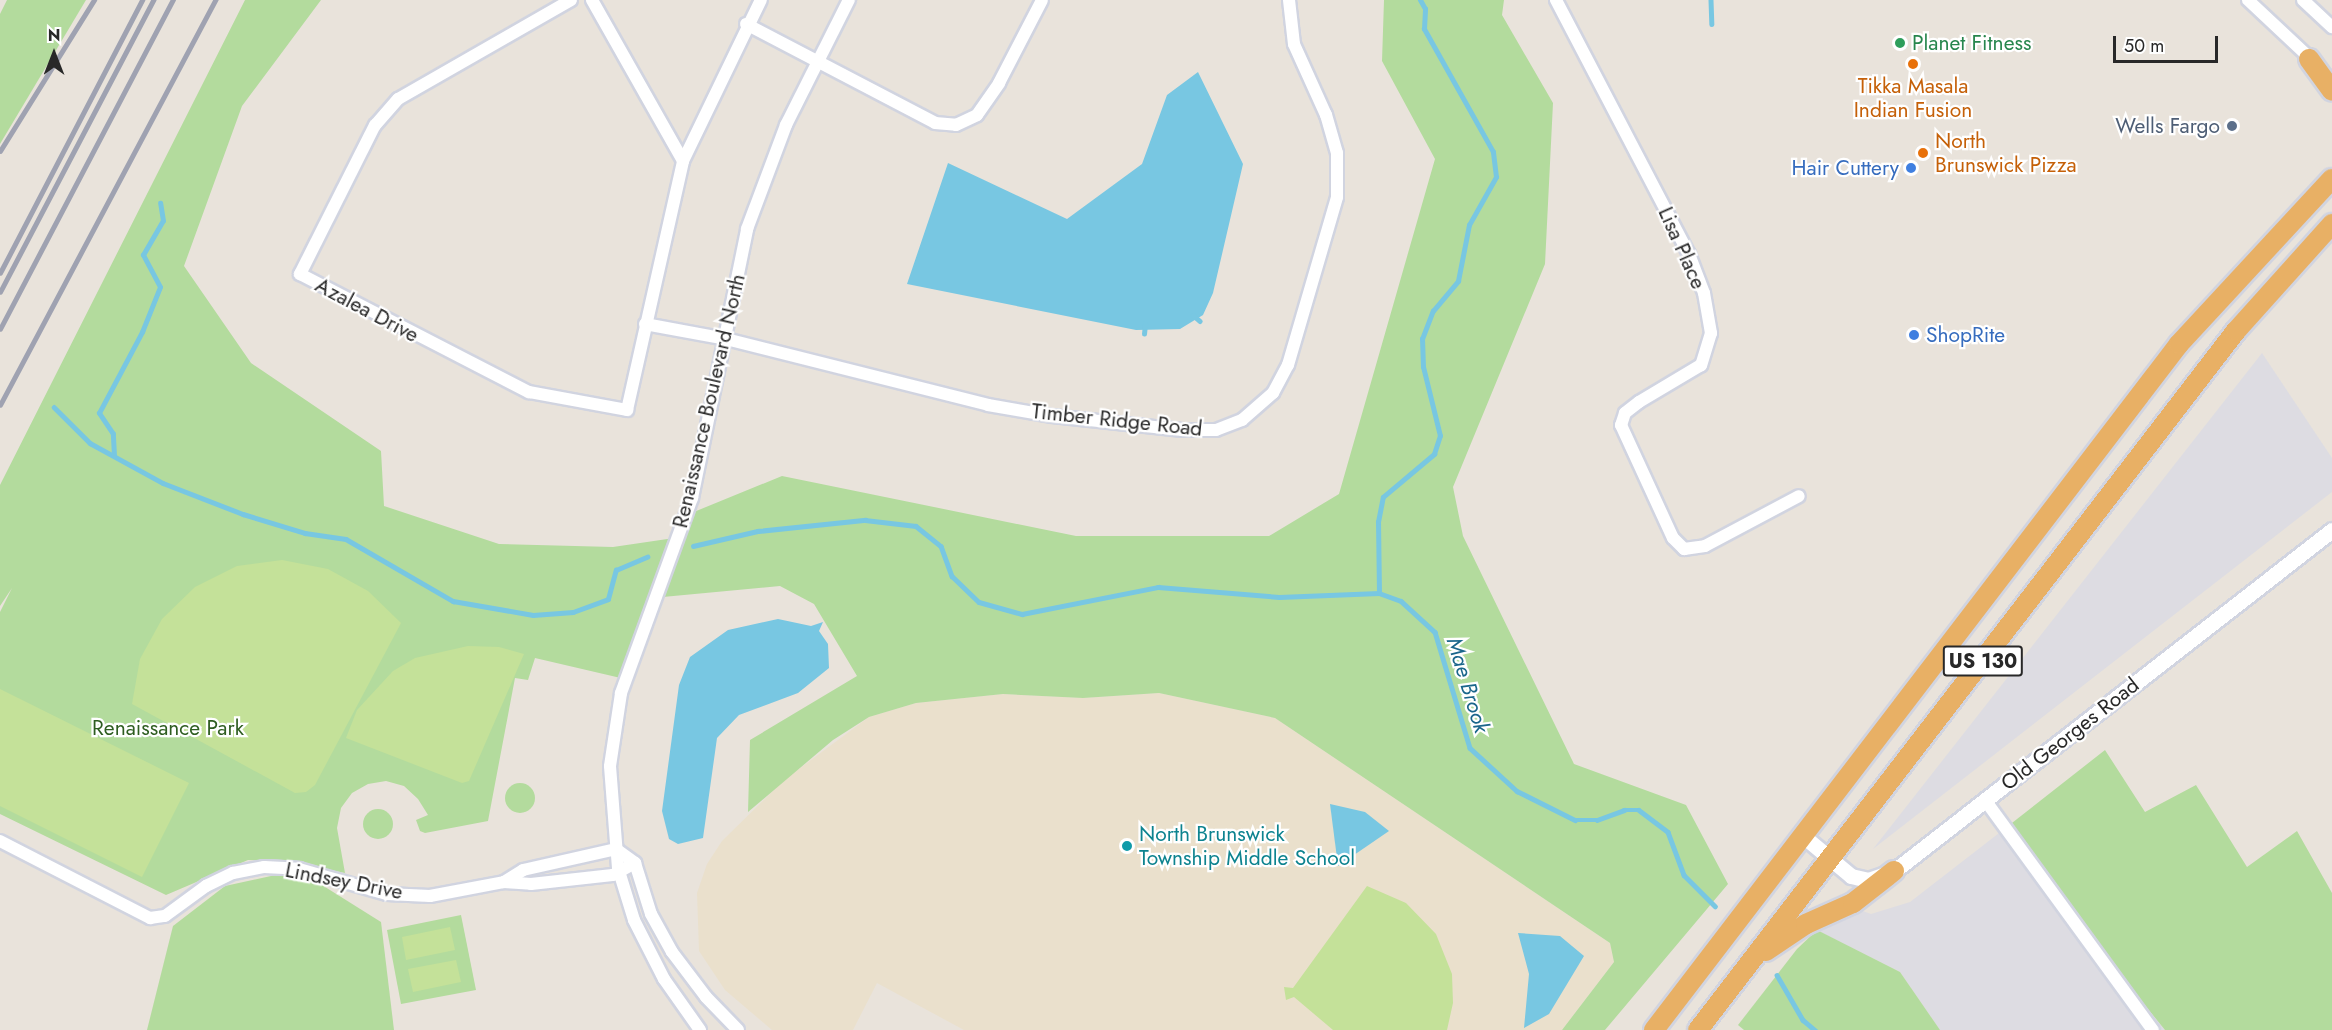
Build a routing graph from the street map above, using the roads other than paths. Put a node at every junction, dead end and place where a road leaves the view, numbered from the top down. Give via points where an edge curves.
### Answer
1 (571, 0) edge
2 (592, 0) edge
3 (761, 0) edge
4 (849, 0) edge
5 (1042, 0) edge
6 (1289, 0) edge
7 (1556, 0) edge
8 (2248, 0) edge
9 (2303, 0) edge
10 (746, 24) junction
11 (2332, 27) edge
12 (2309, 58) junction
13 (817, 60) junction
14 (2332, 78) edge
15 (2332, 91) edge
16 (683, 161) junction
17 (2332, 163) edge
18 (2332, 179) edge
19 (2316, 193) junction
20 (2332, 224) edge
21 (645, 324) junction
22 (726, 339) junction
23 (1799, 496) dead end
24 (2332, 530) edge
25 (1985, 800) junction
26 (1802, 835) junction
27 (0, 841) edge
28 (616, 849) junction
29 (1830, 859) junction
30 (634, 863) junction
31 (1894, 871) junction
32 (619, 872) junction
33 (504, 882) junction
34 (1752, 961) junction
35 (700, 1030) edge
36 (738, 1030) edge
37 (1654, 1030) edge
38 (1698, 1030) edge
39 (2153, 1030) edge

1 - 21 street, Azalea Drive via 398,99 375,124 300,274 529,392 627,410
2 - 16 street
3 - 10 street, Azalea Drive
4 - 13 street, Renaissance Boulevard North
5 - 13 street via 999,83 977,115 956,125 935,123
6 - 22 street, Timber Ridge Road via 1294,44 1326,116 1337,153 1337,197 1288,365 1273,393 1242,420 1216,430 1182,430 1052,416 988,405
7 - 23 street, Lisa Place via 1689,255 1704,293 1711,333 1701,365 1639,402 1625,413 1620,424 1673,538 1684,549 1705,546
8 - 12 street
9 - 11 street
10 - 13 street
10 - 16 street, Azalea Drive
12 - 14 street
12 - 15 highway
13 - 22 street, Renaissance Boulevard North via 786,125 747,229
16 - 21 street, Azalea Drive
17 - 19 highway
18 - 19 highway, US 130
19 - 26 highway, US 130 via 2161,367
20 - 29 highway, US 130 via 2236,331
21 - 22 street
22 - 28 street, Renaissance Boulevard North via 692,498 621,693 610,766
24 - 25 street, Old Georges Road
25 - 31 street, Old Georges Road
25 - 39 street
26 - 29 street, Old Georges Road
26 - 37 highway, US 130
27 - 33 street, Lindsey Drive via 150,918 165,916 206,885 233,873 264,867 299,869 387,894 430,896
28 - 30 street
28 - 32 street, Renaissance Boulevard North
28 - 33 street, Lindsey Drive via 523,870
29 - 31 street, Old Georges Road via 1851,876 1868,880
29 - 34 highway, US 130
30 - 32 street, Lindsey Drive
30 - 36 street via 651,914 672,952 705,997
31 - 34 highway via 1853,903 1806,924
32 - 33 street, Lindsey Drive via 531,884
32 - 35 street, Renaissance Boulevard North via 634,920 664,979
34 - 38 highway, US 130

